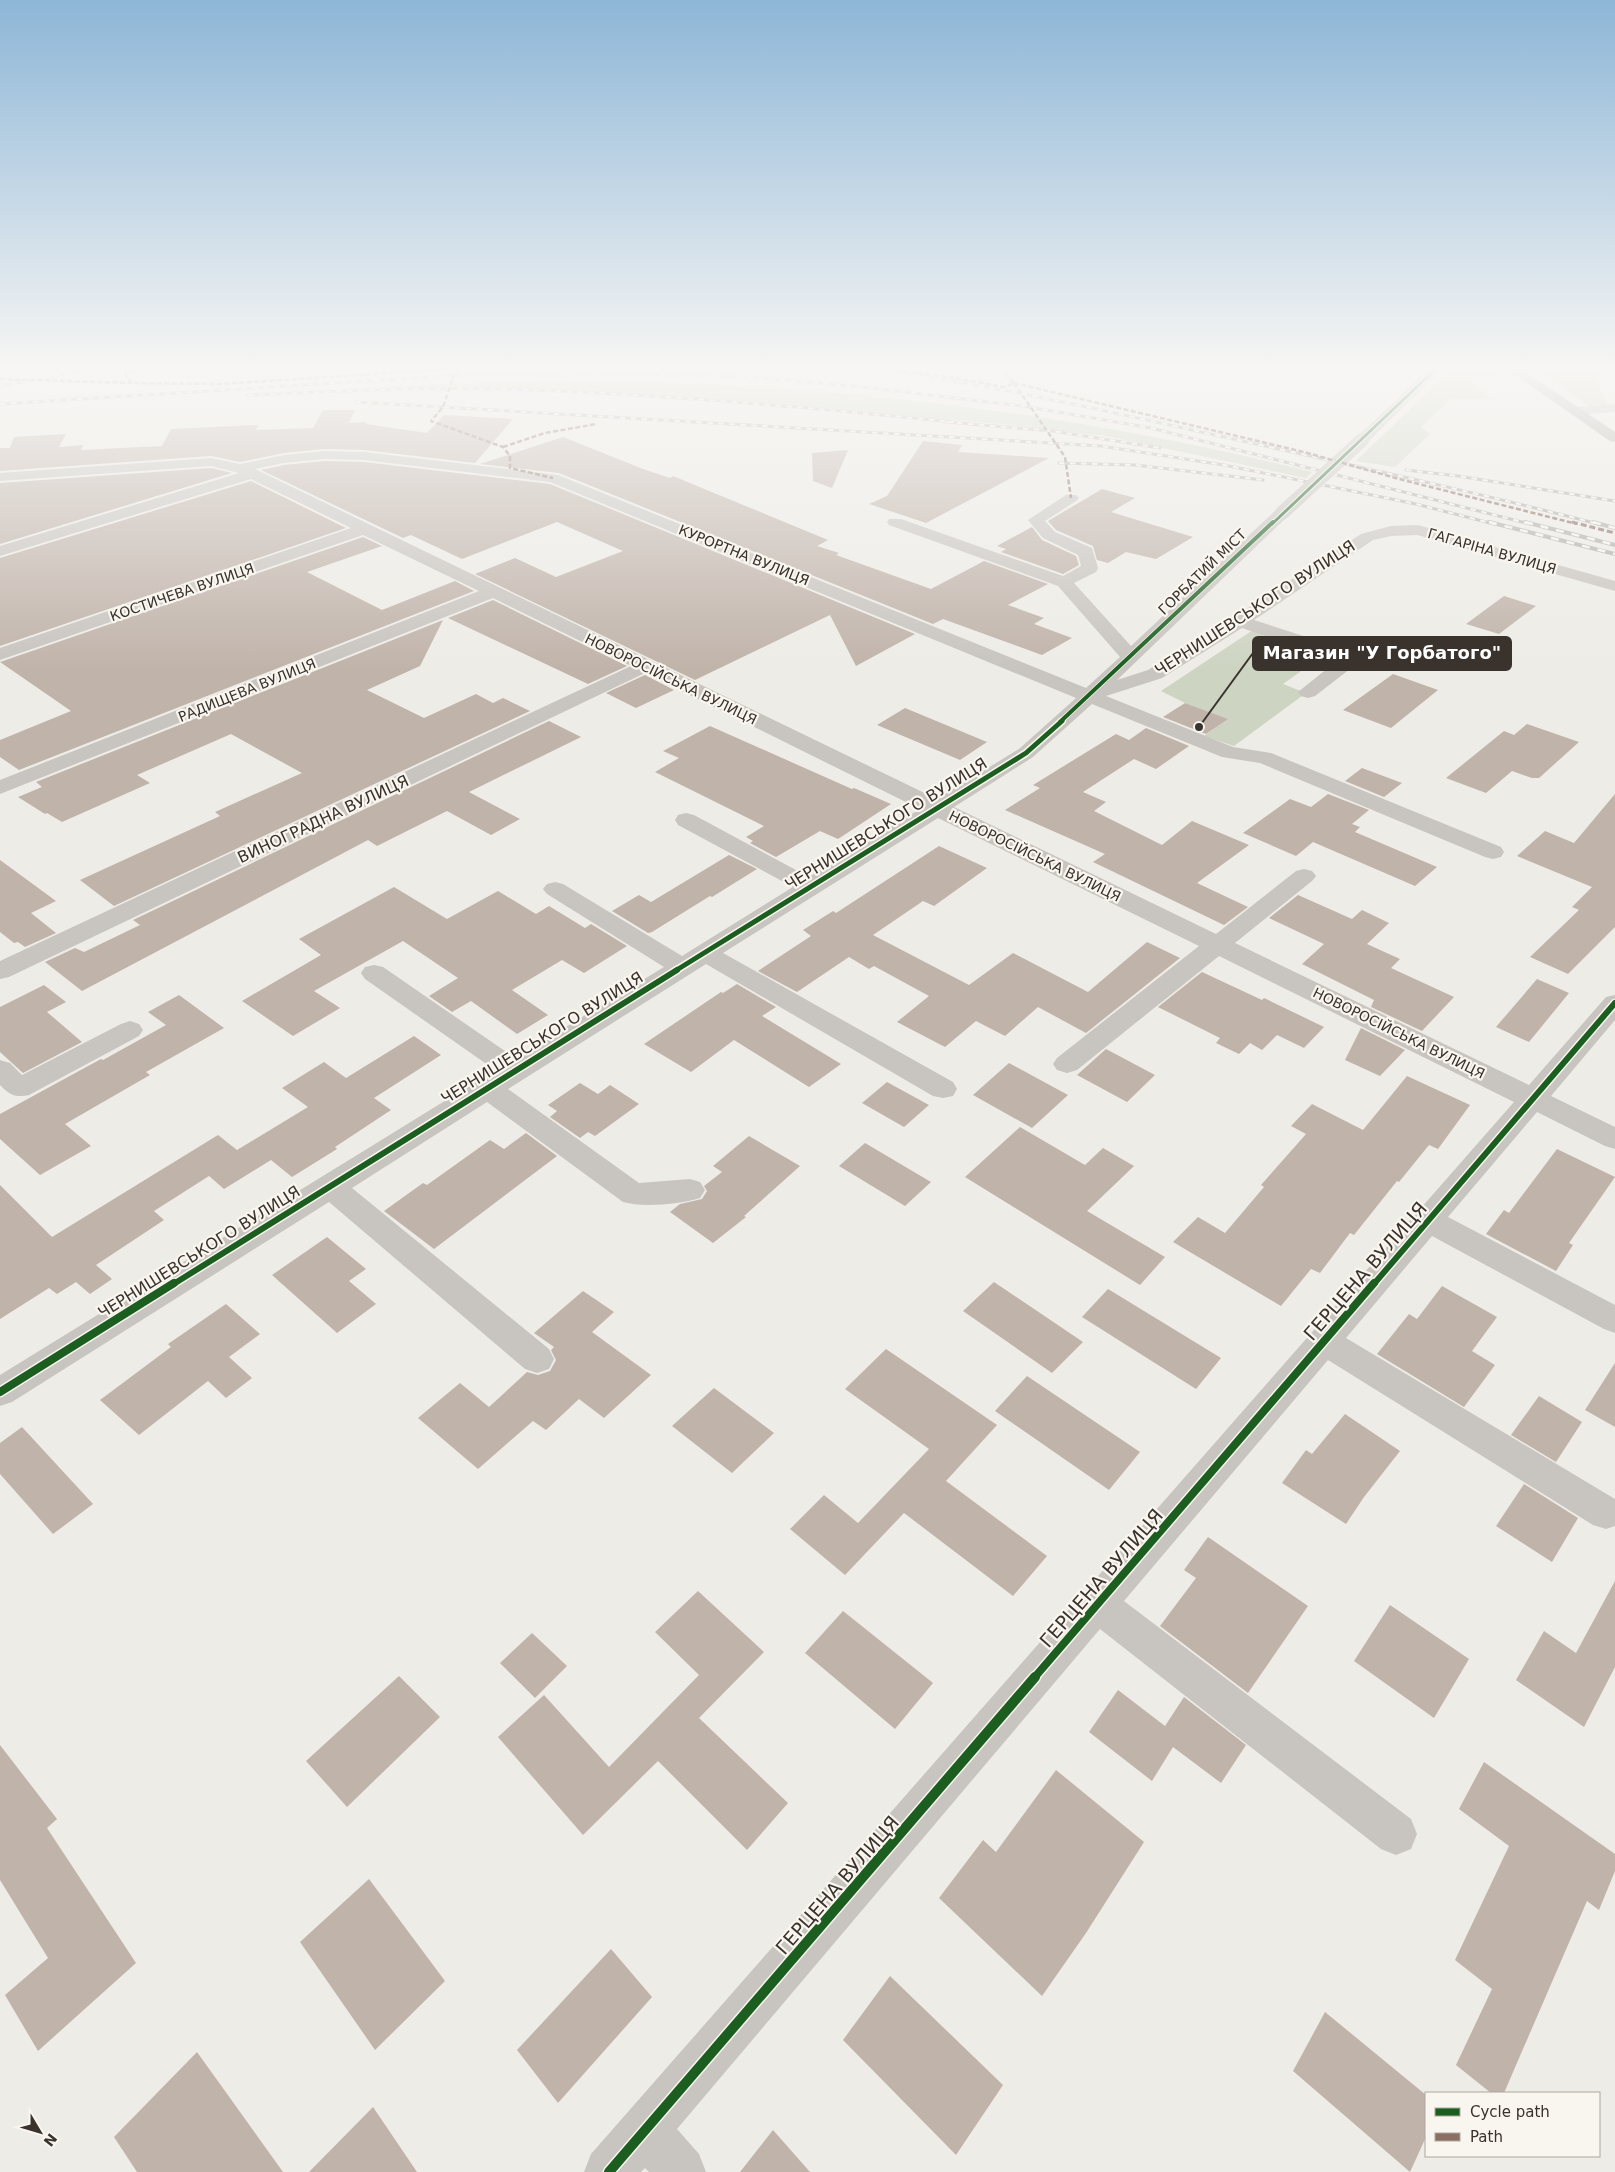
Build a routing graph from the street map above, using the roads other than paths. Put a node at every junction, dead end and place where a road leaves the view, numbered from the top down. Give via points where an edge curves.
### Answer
1 (150, 466) edge
2 (228, 466) edge
3 (262, 466) edge
4 (453, 466) edge
5 (1333, 466) edge
6 (246, 471) junction
7 (0, 477) edge
8 (1071, 498) dead end
9 (895, 522) dead end
10 (364, 529) junction
11 (1367, 536) joint
12 (0, 551) edge
13 (1064, 582) junction
14 (1615, 586) edge
15 (493, 592) junction
16 (1240, 621) junction
17 (0, 654) edge
18 (1130, 657) junction
19 (646, 666) junction
20 (1308, 692) dead end
21 (1090, 695) junction
22 (0, 788) edge
23 (937, 808) junction
24 (686, 820) dead end
25 (1492, 852) dead end
26 (1304, 876) dead end
27 (810, 887) junction
28 (555, 890) dead end
29 (1216, 944) junction
30 (705, 953) junction
31 (682, 967) junction
32 (0, 971) edge
33 (374, 973) dead end
34 (1615, 1003) edge
35 (130, 1030) dead end
36 (1067, 1064) dead end
37 (0, 1069) edge
38 (515, 1071) junction
39 (487, 1088) junction
40 (943, 1089) dead end
41 (1532, 1098) junction
42 (1615, 1138) edge
43 (330, 1186) junction
44 (690, 1190) dead end
45 (1428, 1220) junction
46 (1615, 1320) edge
47 (1324, 1341) junction
48 (537, 1359) dead end
49 (0, 1392) edge
50 (1606, 1513) dead end
51 (1098, 1604) junction
52 (1396, 1834) dead end
53 (646, 2130) junction
54 (609, 2172) edge
55 (681, 2172) edge

1 - 7 street, КУРОРТНА ВУЛИЦЯ
2 - 6 street, КУРОРТНА ВУЛИЦЯ
3 - 6 street, КУРОРТНА ВУЛИЦЯ
4 - 21 street, КУРОРТНА ВУЛИЦЯ via 553,478
5 - 18 street, ГОРБАТИЙ МІСТ, bridge
6 - 10 street, НОВОРОСІЙСЬКА ВУЛИЦЯ
6 - 12 street
8 - 13 street via 1036,520 1049,535 1086,552 1090,568
9 - 13 street
10 - 15 street, НОВОРОСІЙСЬКА ВУЛИЦЯ
10 - 17 street, КОСТИЧЕВА ВУЛИЦЯ
11 - 14 street, ГАГАРІНА ВУЛИЦЯ via 1418,530
11 - 16 street, ЧЕРНИШЕВСЬКОГО ВУЛИЦЯ
13 - 18 street
15 - 19 street, НОВОРОСІЙСЬКА ВУЛИЦЯ
15 - 22 street, РАДИЩЕВА ВУЛИЦЯ
16 - 20 street via 1352,658
16 - 21 street, ЧЕРНИШЕВСЬКОГО ВУЛИЦЯ via 1155,674
18 - 21 street, ГОРБАТИЙ МІСТ
19 - 23 street, НОВОРОСІЙСЬКА ВУЛИЦЯ
19 - 32 street, ВИНОГРАДНА ВУЛИЦЯ
21 - 23 street, ЧЕРНИШЕВСЬКОГО ВУЛИЦЯ via 1026,753
21 - 25 street, КУРОРТНА ВУЛИЦЯ via 1229,753 1264,757
23 - 27 street, ЧЕРНИШЕВСЬКОГО ВУЛИЦЯ
23 - 29 street, НОВОРОСІЙСЬКА ВУЛИЦЯ
24 - 27 street
26 - 29 street
27 - 30 street, ЧЕРНИШЕВСЬКОГО ВУЛИЦЯ
28 - 31 street
29 - 36 street
29 - 41 street, НОВОРОСІЙСЬКА ВУЛИЦЯ
30 - 31 street, ЧЕРНИШЕВСЬКОГО ВУЛИЦЯ
30 - 40 street
31 - 38 street, ЧЕРНИШЕВСЬКОГО ВУЛИЦЯ
33 - 38 street
34 - 41 street, ГЕРЦЕНА ВУЛИЦЯ
35 - 37 street via 19,1088
38 - 39 street, ЧЕРНИШЕВСЬКОГО ВУЛИЦЯ
39 - 43 street, ЧЕРНИШЕВСЬКОГО ВУЛИЦЯ
39 - 44 street via 634,1194
41 - 42 street, НОВОРОСІЙСЬКА ВУЛИЦЯ
41 - 45 street, ГЕРЦЕНА ВУЛИЦЯ
43 - 48 street
43 - 49 street, ЧЕРНИШЕВСЬКОГО ВУЛИЦЯ
45 - 46 street
45 - 47 street, ГЕРЦЕНА ВУЛИЦЯ
47 - 50 street
47 - 51 street, ГЕРЦЕНА ВУЛИЦЯ
51 - 52 street
51 - 53 street, ГЕРЦЕНА ВУЛИЦЯ
53 - 54 street, ГЕРЦЕНА ВУЛИЦЯ
53 - 55 street

